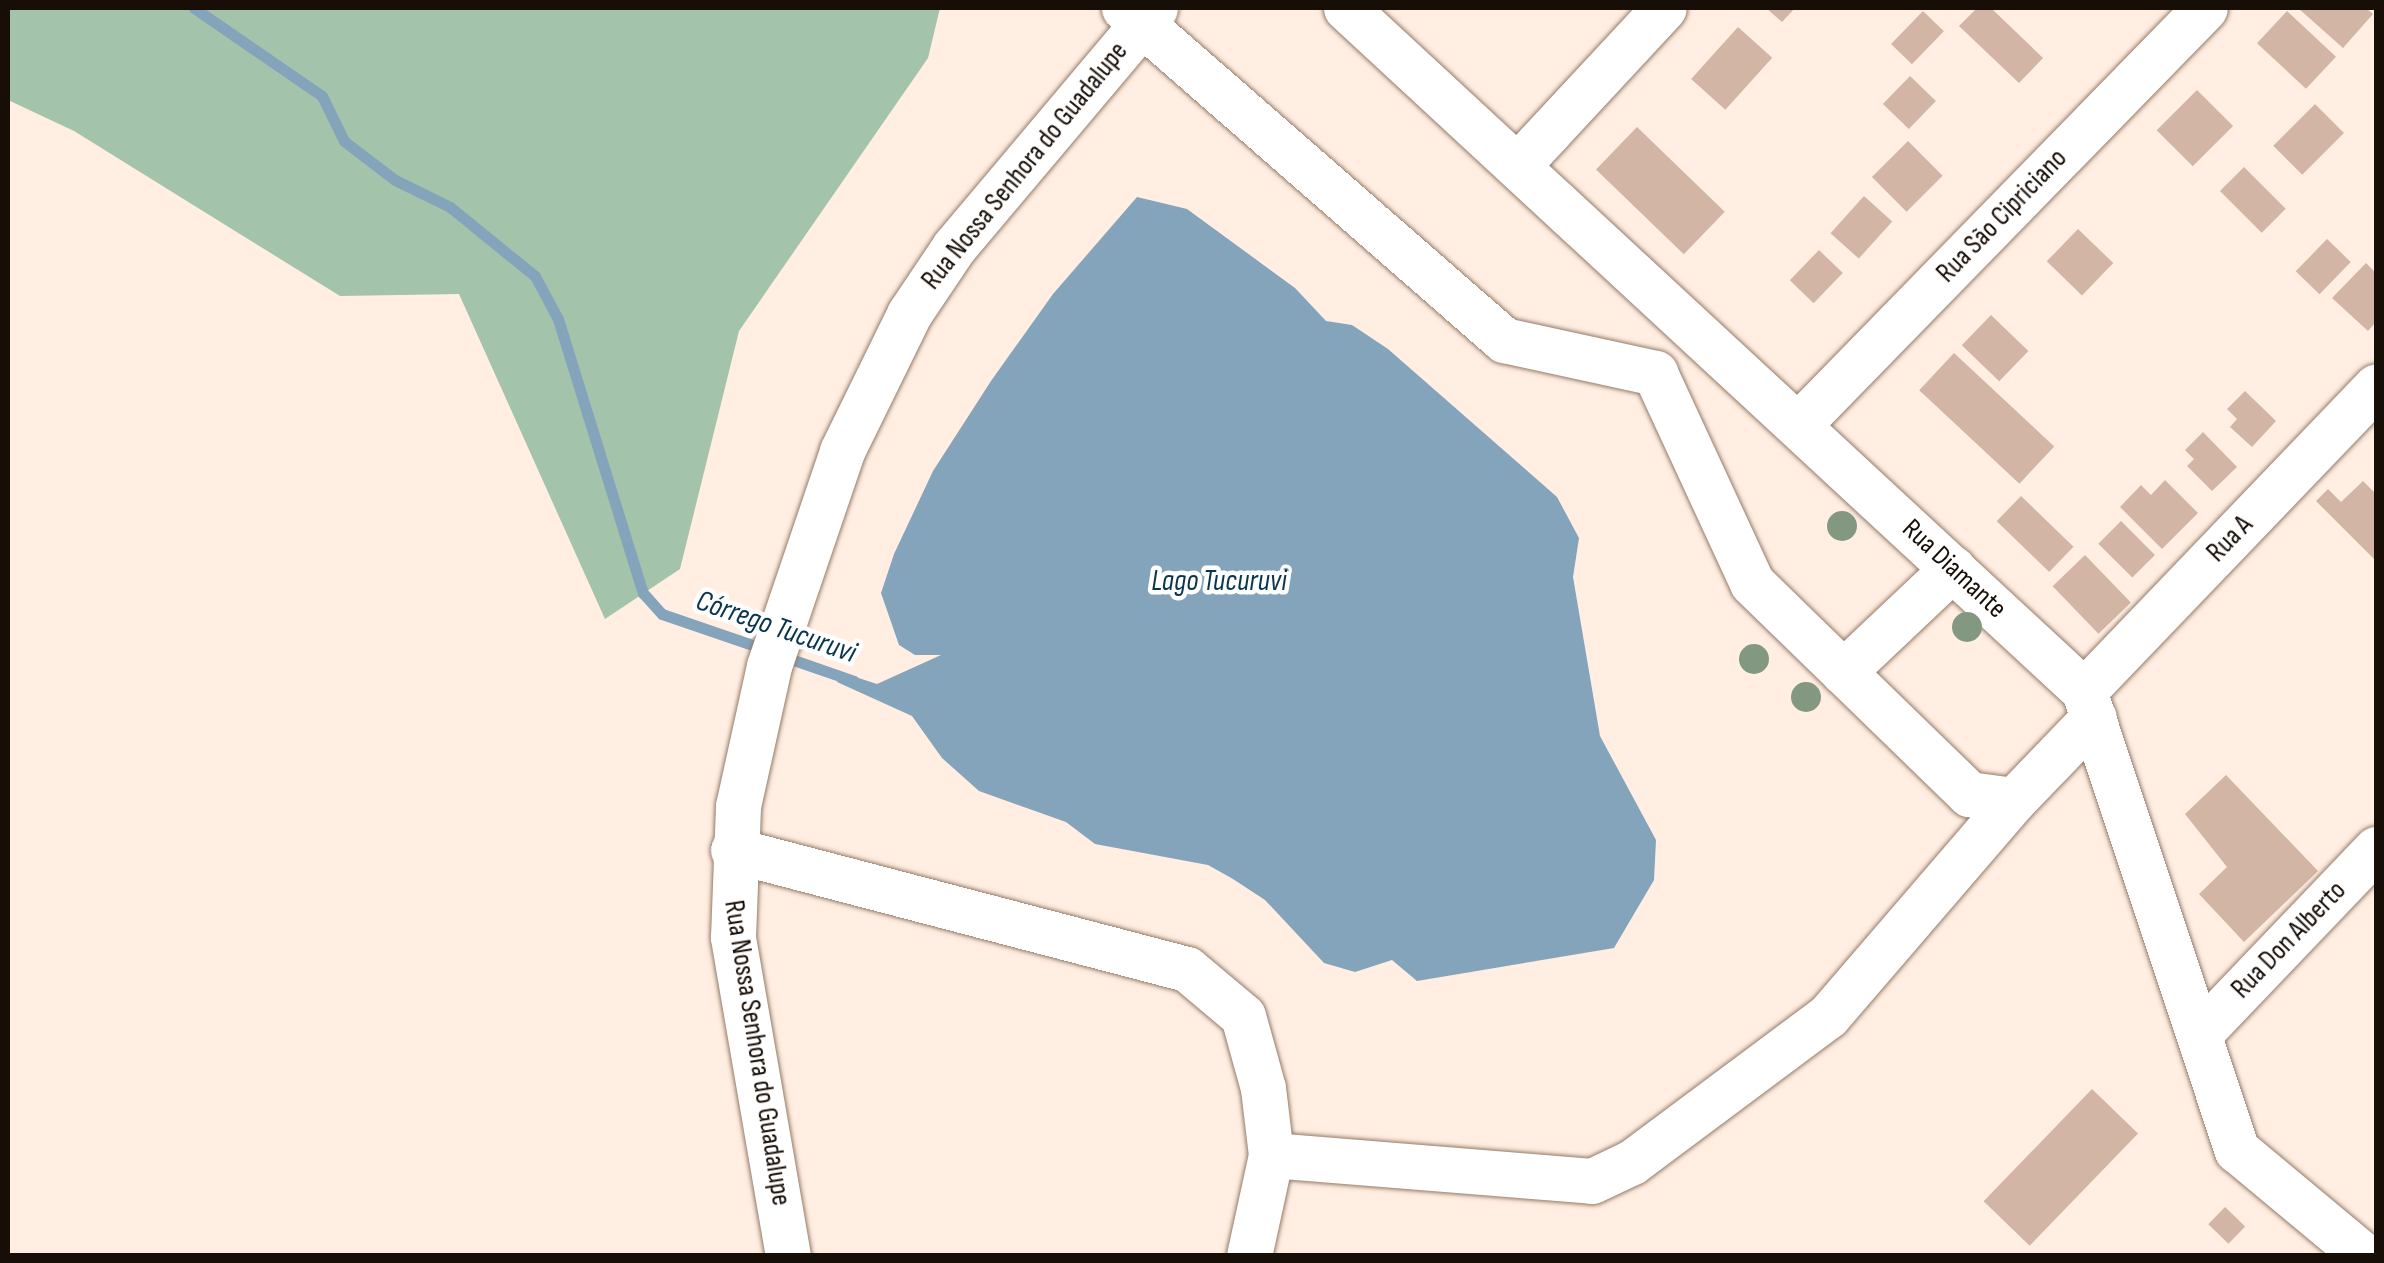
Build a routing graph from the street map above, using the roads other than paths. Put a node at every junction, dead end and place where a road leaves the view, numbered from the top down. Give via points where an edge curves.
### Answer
1 (1346, 8) edge
2 (1664, 8) edge
3 (2204, 8) edge
4 (1140, 13) edge
5 (1518, 165) junction
6 (2376, 387) edge
7 (1799, 424) junction
8 (1953, 568) junction
9 (1844, 672) junction
10 (2089, 704) junction
11 (2014, 800) junction
12 (2376, 849) edge
13 (733, 850) junction
14 (2202, 1031) junction
15 (1271, 1155) junction
16 (788, 1256) edge
17 (1248, 1256) edge
18 (2364, 1256) edge

1 - 5 street, Rua Diamante
2 - 5 street
3 - 7 street, Rua São Cipriciano
4 - 9 street via 1504,340 1655,374 1752,583
4 - 13 street, Rua Nossa Senhora do Guadalupe via 954,246 909,314 842,451 774,649
5 - 7 street, Rua Diamante
6 - 10 street, Rua A
7 - 8 street, Rua Diamante
8 - 9 street
8 - 10 street, Rua Diamante
9 - 11 street via 1969,794
10 - 11 street, Rua A
10 - 14 street, Rua Diamante
11 - 15 street, Rua A via 1828,1016 1632,1162 1592,1181
12 - 14 street, Rua Don Alberto
13 - 15 street via 1187,969 1243,1016
13 - 16 street, Rua Nossa Senhora do Guadalupe via 733,937
14 - 18 street, Rua Diamante via 2237,1150
15 - 17 street

